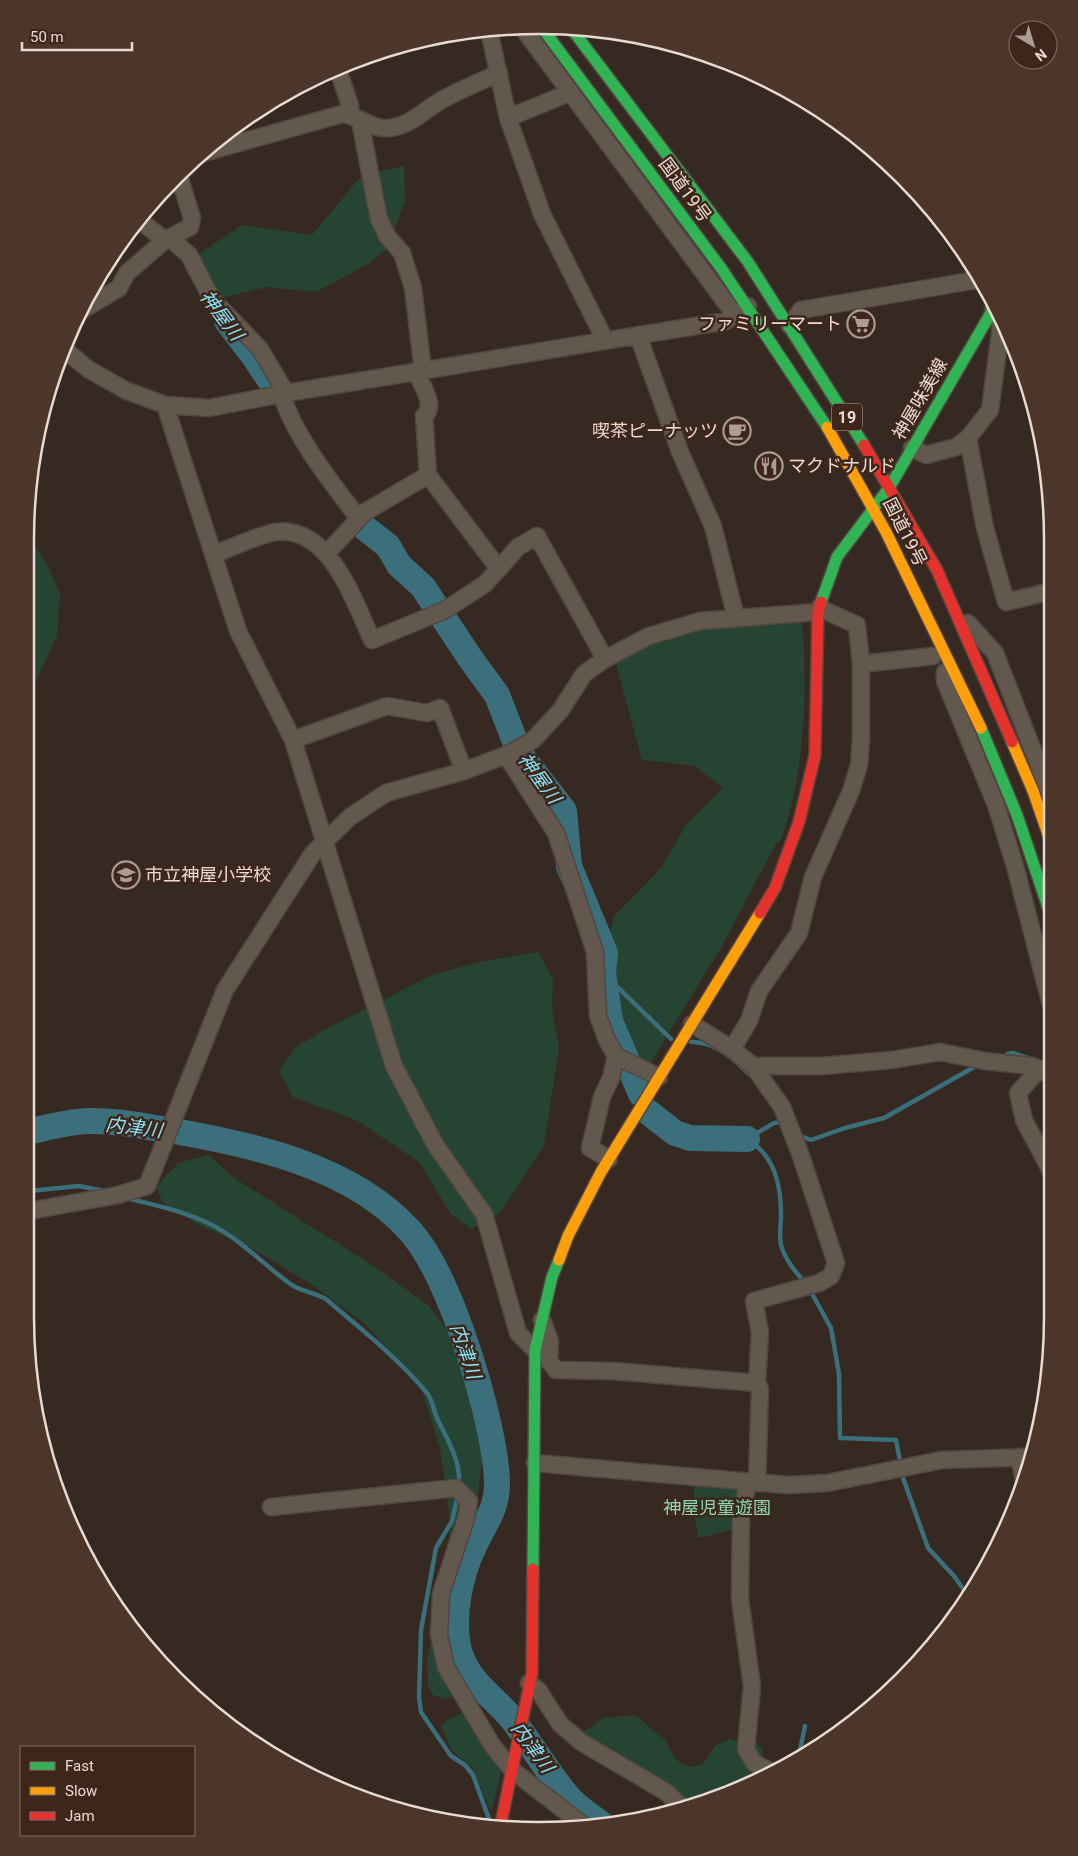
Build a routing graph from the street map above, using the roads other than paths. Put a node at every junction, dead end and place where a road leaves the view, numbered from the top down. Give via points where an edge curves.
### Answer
1 (528, 34) edge
2 (547, 34) edge
3 (577, 35) edge
4 (490, 36) edge
5 (499, 73) junction
6 (340, 75) edge
7 (571, 92) junction
8 (355, 118) junction
9 (508, 118) junction
10 (218, 149) edge
11 (182, 182) edge
12 (144, 224) edge
13 (167, 239) junction
14 (973, 280) edge
15 (92, 304) edge
16 (742, 310) junction
17 (991, 314) edge
18 (790, 326) junction
19 (1000, 333) edge
20 (638, 335) junction
21 (605, 340) junction
22 (69, 353) edge
23 (419, 371) junction
24 (284, 393) junction
25 (165, 404) junction
26 (968, 438) junction
27 (912, 448) junction
28 (428, 475) junction
29 (889, 488) junction
30 (874, 509) junction
31 (359, 519) junction
32 (327, 553) junction
33 (214, 554) junction
34 (499, 569) junction
35 (1044, 593) edge
36 (924, 607) joint
37 (954, 608) junction
38 (819, 610) junction
39 (736, 618) junction
40 (939, 653) junction
41 (605, 659) junction
42 (861, 664) junction
43 (293, 740) junction
44 (506, 755) junction
45 (464, 771) junction
46 (1044, 778) edge
47 (1044, 823) edge
48 (326, 842) junction
49 (1026, 842) junction
50 (1016, 866) junction
51 (1044, 895) edge
52 (1044, 977) edge
53 (692, 1024) junction
54 (732, 1049) junction
55 (623, 1059) junction
56 (753, 1066) junction
57 (1032, 1066) junction
58 (1044, 1071) edge
59 (659, 1077) junction
60 (1044, 1158) edge
61 (609, 1159) junction
62 (34, 1210) edge
63 (542, 1320) junction
64 (535, 1350) junction
65 (556, 1370) junction
66 (757, 1383) junction
67 (533, 1409) junction
68 (1025, 1457) edge
69 (535, 1463) junction
70 (752, 1482) junction
71 (272, 1507) dead end
72 (529, 1688) junction
73 (512, 1768) junction
74 (765, 1769) edge
75 (677, 1803) edge
76 (578, 1820) edge
77 (501, 1821) edge

1 - 7 street
2 - 16 main road, 国道19号 / 19
3 - 18 main road, 国道19号 / 19 via 748,262
4 - 5 street
5 - 8 street via 440,101 412,121 390,128 377,128
5 - 9 street
6 - 8 street
7 - 9 street
7 - 16 street
8 - 10 street via 342,114
8 - 23 street via 379,219 387,236 402,253 413,288
9 - 21 street via 542,214
11 - 13 street via 191,223 186,231
12 - 13 street
13 - 15 street via 127,273 119,288
13 - 24 street via 189,254 212,299 260,349
14 - 18 street via 801,310
16 - 20 street via 726,321
16 - 30 main road, 国道19号 / 19 via 823,421
17 - 27 main road, 神屋味美線
18 - 29 main road, 国道19号 / 19
19 - 26 street via 990,410
20 - 21 street
20 - 39 street via 680,452 713,526
21 - 23 street
22 - 25 street via 88,369 125,390
23 - 24 street
23 - 28 street via 430,404 424,416
24 - 25 street via 209,408
24 - 31 street via 291,421 309,452
25 - 33 street
26 - 27 street via 956,447 926,455
26 - 35 street via 985,528 1006,602
27 - 29 main road, 神屋味美線
28 - 31 street via 365,512
28 - 34 street
29 - 30 main road, 神屋味美線
29 - 37 main road, 国道19号 / 19 via 937,570
30 - 36 main road, 国道19号 / 19
30 - 38 main road, 神屋味美線 via 837,557
31 - 32 street
32 - 33 street via 289,531 273,532
32 - 34 street via 341,574 372,640 445,610 485,584
33 - 43 street via 238,631
34 - 41 street via 518,547 537,536
36 - 40 street via 918,625
37 - 46 street via 994,653
37 - 47 main road, 国道19号 / 19
38 - 39 street
38 - 42 street via 857,625
38 - 53 main road, 神屋味美線 via 815,755 799,822 775,888
39 - 41 street via 700,621 658,634
40 - 42 street
40 - 49 main road via 1003,778
40 - 50 street via 944,680 993,796
41 - 44 street via 584,674 560,711 533,740
42 - 54 street via 862,739 859,765 851,790 813,877 798,933 759,991 749,1021
43 - 45 street via 387,706 427,713 440,708
43 - 48 street
44 - 45 street
44 - 55 street via 556,833 594,952 598,1016 607,1040
45 - 48 street via 386,793 350,817
48 - 62 street via 313,853 225,990 147,1186 118,1195
48 - 64 street via 394,1066 436,1146 484,1214 518,1333
49 - 50 main road
49 - 51 main road
50 - 52 street
53 - 54 street
53 - 59 main road, 神屋味美線
54 - 56 street
55 - 59 street
55 - 61 street via 602,1097 590,1148
56 - 57 street via 822,1066 940,1052
56 - 66 street via 782,1107 836,1263 831,1276 819,1283 754,1301 760,1332
57 - 58 street
57 - 60 street via 1034,1075 1018,1093 1024,1120
59 - 61 main road, 神屋味美線
61 - 63 main road, 神屋味美線 via 568,1236 552,1277
63 - 64 main road, 神屋味美線
63 - 65 street via 550,1340 549,1361
64 - 67 main road, 神屋味美線
65 - 66 street via 613,1371
65 - 67 street
66 - 70 street via 760,1389
67 - 69 main road, 神屋味美線
68 - 70 street via 942,1460 827,1483 786,1485
69 - 70 street
69 - 72 main road, 神屋味美線 via 532,1673
70 - 74 street via 741,1515 740,1599 752,1686 746,1750 754,1764
71 - 73 street via 456,1488 469,1501 442,1594 439,1636 446,1667 492,1745
72 - 73 main road, 神屋味美線
72 - 75 street via 539,1690 560,1724 581,1742 666,1792
73 - 76 street
73 - 77 main road, 神屋味美線

